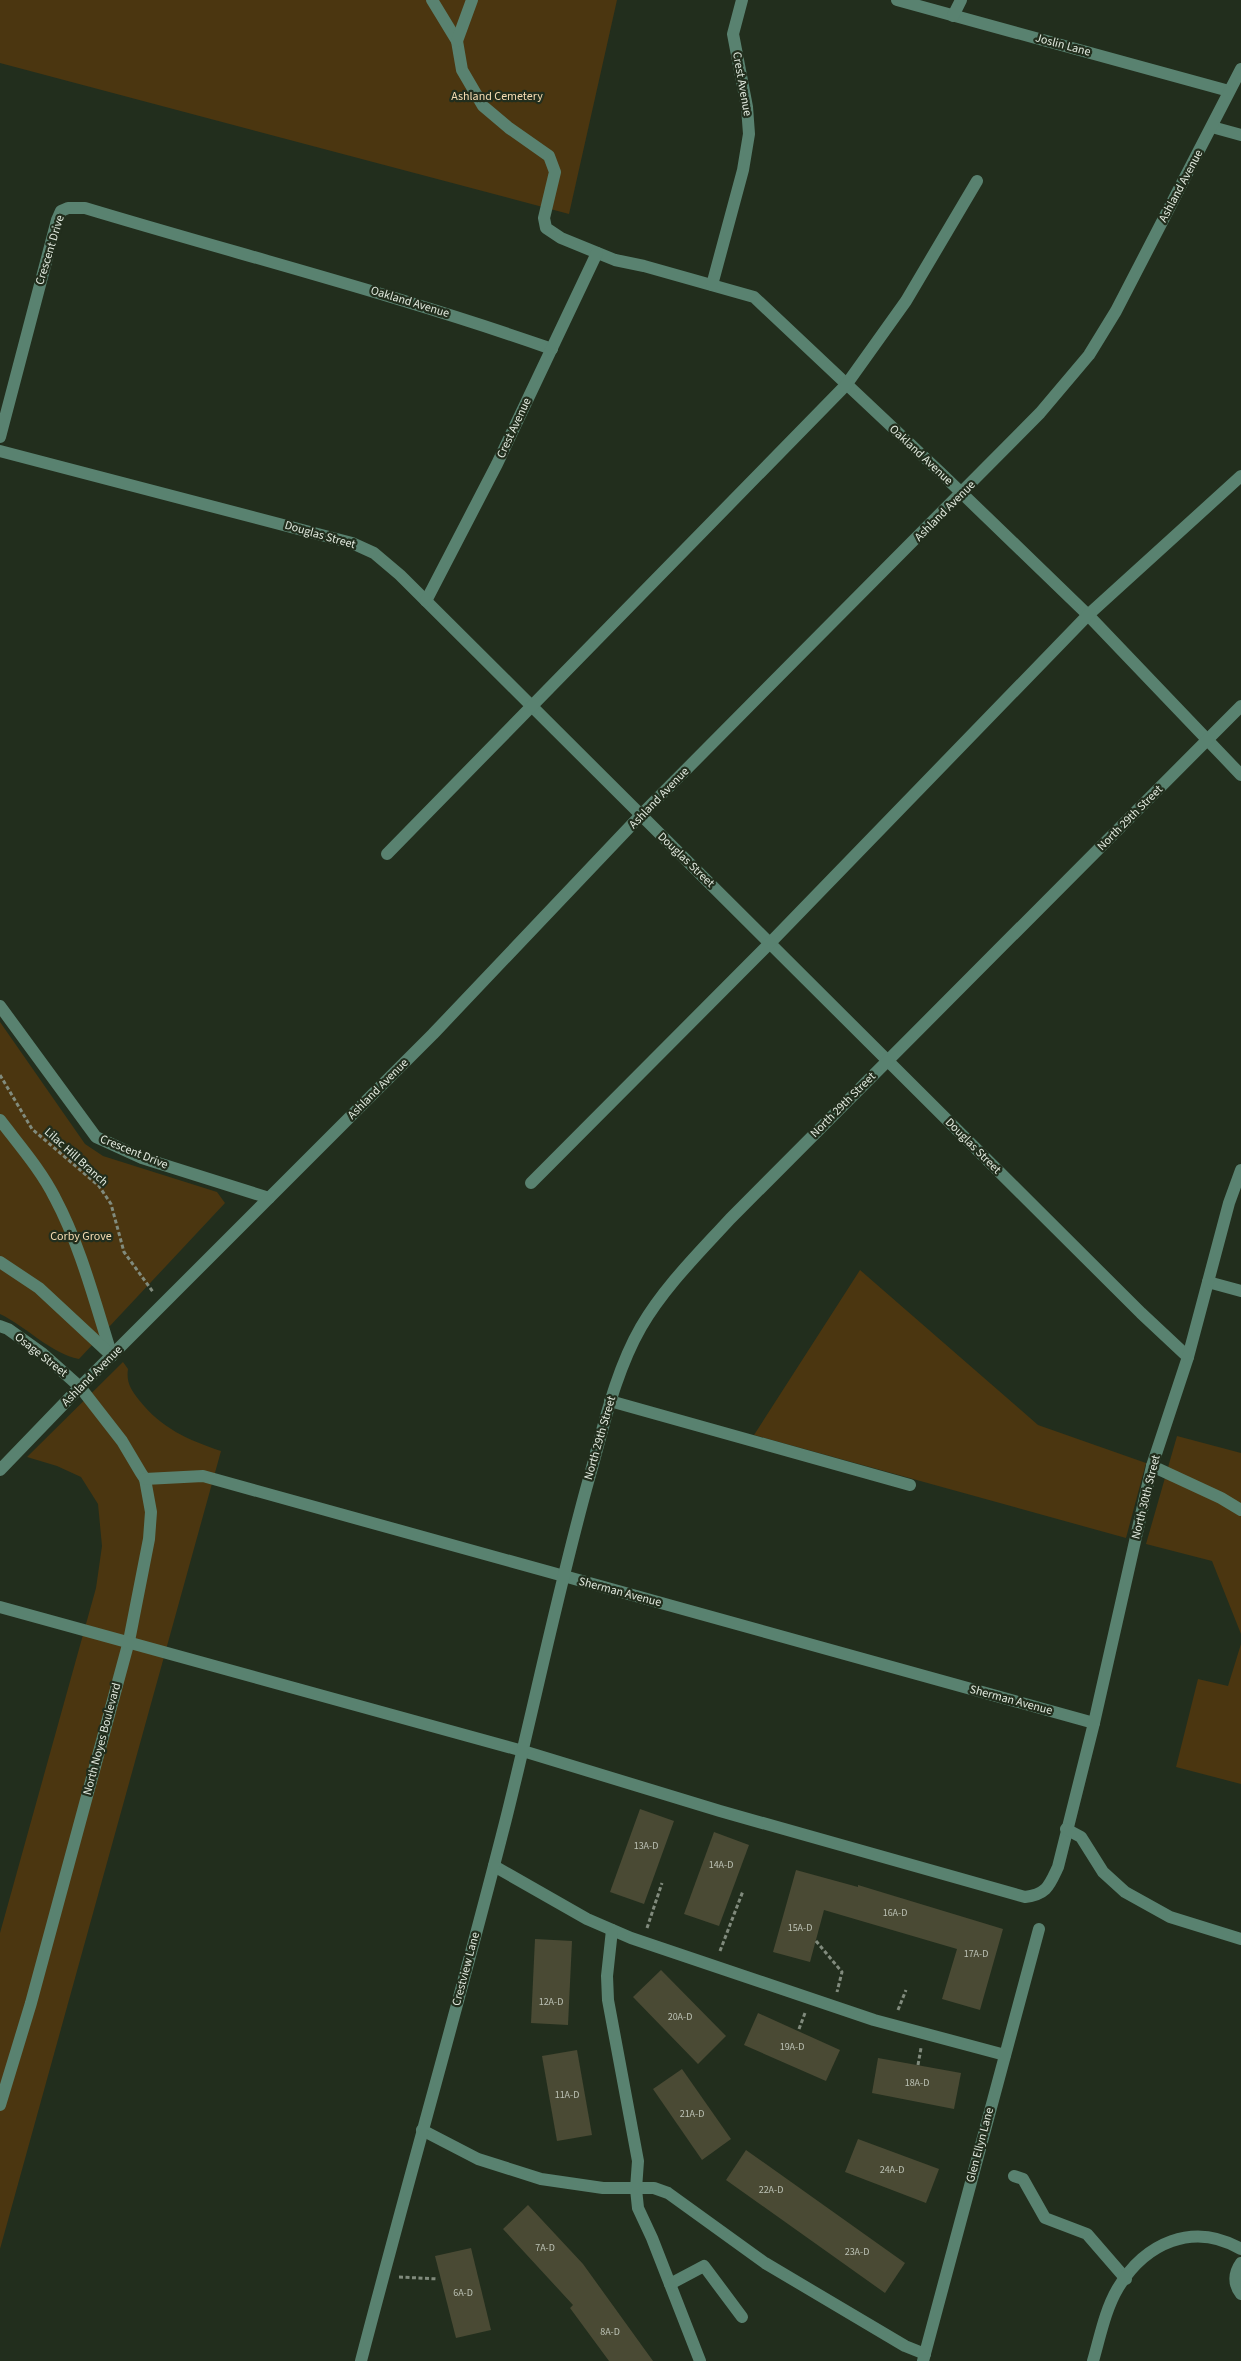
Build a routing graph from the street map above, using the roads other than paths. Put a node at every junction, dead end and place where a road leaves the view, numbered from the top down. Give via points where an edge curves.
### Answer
1 (432, 0) edge
2 (472, 0) edge
3 (742, 0) edge
4 (897, 0) edge
5 (962, 0) edge
6 (953, 16) junction
7 (457, 41) junction
8 (1241, 69) edge
9 (1230, 91) junction
10 (1212, 127) junction
11 (1241, 135) edge
12 (977, 181) dead end
13 (597, 253) junction
14 (267, 260) joint
15 (712, 285) junction
16 (552, 349) junction
17 (846, 385) junction
18 (0, 437) edge
19 (0, 451) edge
20 (1241, 476) edge
21 (962, 494) junction
22 (426, 601) junction
23 (1088, 615) junction
24 (1241, 706) edge
25 (533, 707) junction
26 (1206, 741) junction
27 (1241, 775) edge
28 (640, 816) junction
29 (387, 854) dead end
30 (770, 942) junction
31 (0, 1006) edge
32 (888, 1060) junction
33 (0, 1120) edge
34 (1241, 1170) edge
35 (531, 1183) dead end
36 (270, 1198) junction
37 (0, 1262) edge
38 (1208, 1282) junction
39 (1241, 1291) edge
40 (0, 1326) edge
41 (112, 1356) junction
42 (1188, 1357) junction
43 (80, 1387) junction
44 (610, 1401) junction
45 (1152, 1466) junction
46 (0, 1470) edge
47 (145, 1479) junction
48 (910, 1485) dead end
49 (1241, 1510) edge
50 (562, 1576) junction
51 (0, 1608) edge
52 (129, 1642) junction
53 (1094, 1723) junction
54 (523, 1751) junction
55 (1066, 1829) junction
56 (494, 1866) junction
57 (1039, 1929) dead end
58 (612, 1930) junction
59 (1241, 1939) edge
60 (1005, 2055) junction
61 (0, 2105) edge
62 (422, 2130) junction
63 (1014, 2176) dead end
64 (636, 2189) junction
65 (1241, 2249) edge
66 (1241, 2263) edge
67 (1126, 2279) junction
68 (670, 2284) junction
69 (1241, 2294) edge
70 (742, 2317) dead end
71 (924, 2358) edge
72 (361, 2361) edge
73 (700, 2361) edge
74 (1093, 2361) edge

1 - 7 street
2 - 7 street
3 - 15 street, Crest Avenue via 733,34 749,134
4 - 6 street, Joslin Lane
5 - 6 street
6 - 9 street, Joslin Lane
7 - 13 street, Oakland Avenue via 462,70 483,106 553,162 555,172 544,218 546,228
8 - 9 street, Ashland Avenue
9 - 10 street, Ashland Avenue
10 - 11 street
10 - 21 street, Ashland Avenue via 1116,311 1089,355 1040,413
12 - 17 street via 906,301
13 - 15 street, Oakland Avenue
13 - 16 street, Crest Avenue
14 - 16 street, Oakland Avenue via 452,314
14 - 18 street, Crescent Drive via 85,208 62,210 42,273
15 - 17 street, Oakland Avenue via 754,297
16 - 22 street, Crest Avenue
17 - 21 street, Oakland Avenue
17 - 25 street
19 - 22 street, Douglas Street via 352,543 374,553
20 - 23 street
21 - 23 street, Oakland Avenue
21 - 28 street, Ashland Avenue
22 - 25 street, Douglas Street
23 - 26 street, Oakland Avenue
23 - 30 street
24 - 26 street, North 29th Street
25 - 28 street, Douglas Street
25 - 29 street
26 - 27 street, Oakland Avenue
26 - 32 street, North 29th Street
28 - 30 street, Douglas Street
28 - 36 street, Ashland Avenue via 433,1034
30 - 32 street, Douglas Street
30 - 35 street
31 - 36 street, Crescent Drive via 96,1137 142,1158
32 - 42 street, Douglas Street
32 - 44 street, North 29th Street via 730,1219 667,1289 641,1328 621,1368
33 - 41 street via 55,1197 72,1236
34 - 38 street, North 30th Street
36 - 41 street, Ashland Avenue
37 - 41 street via 39,1288
38 - 39 street
38 - 42 street, North 30th Street
40 - 43 street, Osage Street via 43,1354
41 - 43 street, Ashland Avenue
42 - 45 street, North 30th Street
43 - 46 street, Ashland Avenue
43 - 47 street, North Noyes Boulevard via 122,1441
44 - 48 street
44 - 50 street, North 29th Street
45 - 49 street
45 - 53 street, North 30th Street
47 - 50 street, Sherman Avenue via 202,1476
47 - 52 street, North Noyes Boulevard via 151,1512 149,1538
50 - 53 street, Sherman Avenue
50 - 54 street, Crestview Lane
51 - 52 street
52 - 54 street
52 - 61 street, North Noyes Boulevard
53 - 55 street, North 30th Street
54 - 55 street, North 30th Street via 720,1811 1025,1897 1037,1896 1048,1888 1058,1867
54 - 56 street, Crestview Lane
55 - 59 street via 1081,1836 1103,1872 1125,1892 1170,1917
56 - 58 street
56 - 62 street, Crestview Lane
57 - 60 street, Glen Ellyn Lane
58 - 60 street via 833,2006
58 - 64 street via 608,2000 638,2161
60 - 71 street, Glen Ellyn Lane
62 - 64 street via 478,2158 541,2179
62 - 72 street, Crestview Lane
63 - 67 street via 1023,2179 1045,2218 1087,2234
64 - 68 street via 638,2208
64 - 71 street via 654,2188 668,2193 765,2263
65 - 67 street via 1228,2241 1204,2235 1182,2237 1159,2247 1136,2265
66 - 69 street via 1234,2282
67 - 74 street via 1118,2289 1106,2318
68 - 70 street via 704,2266
68 - 73 street

